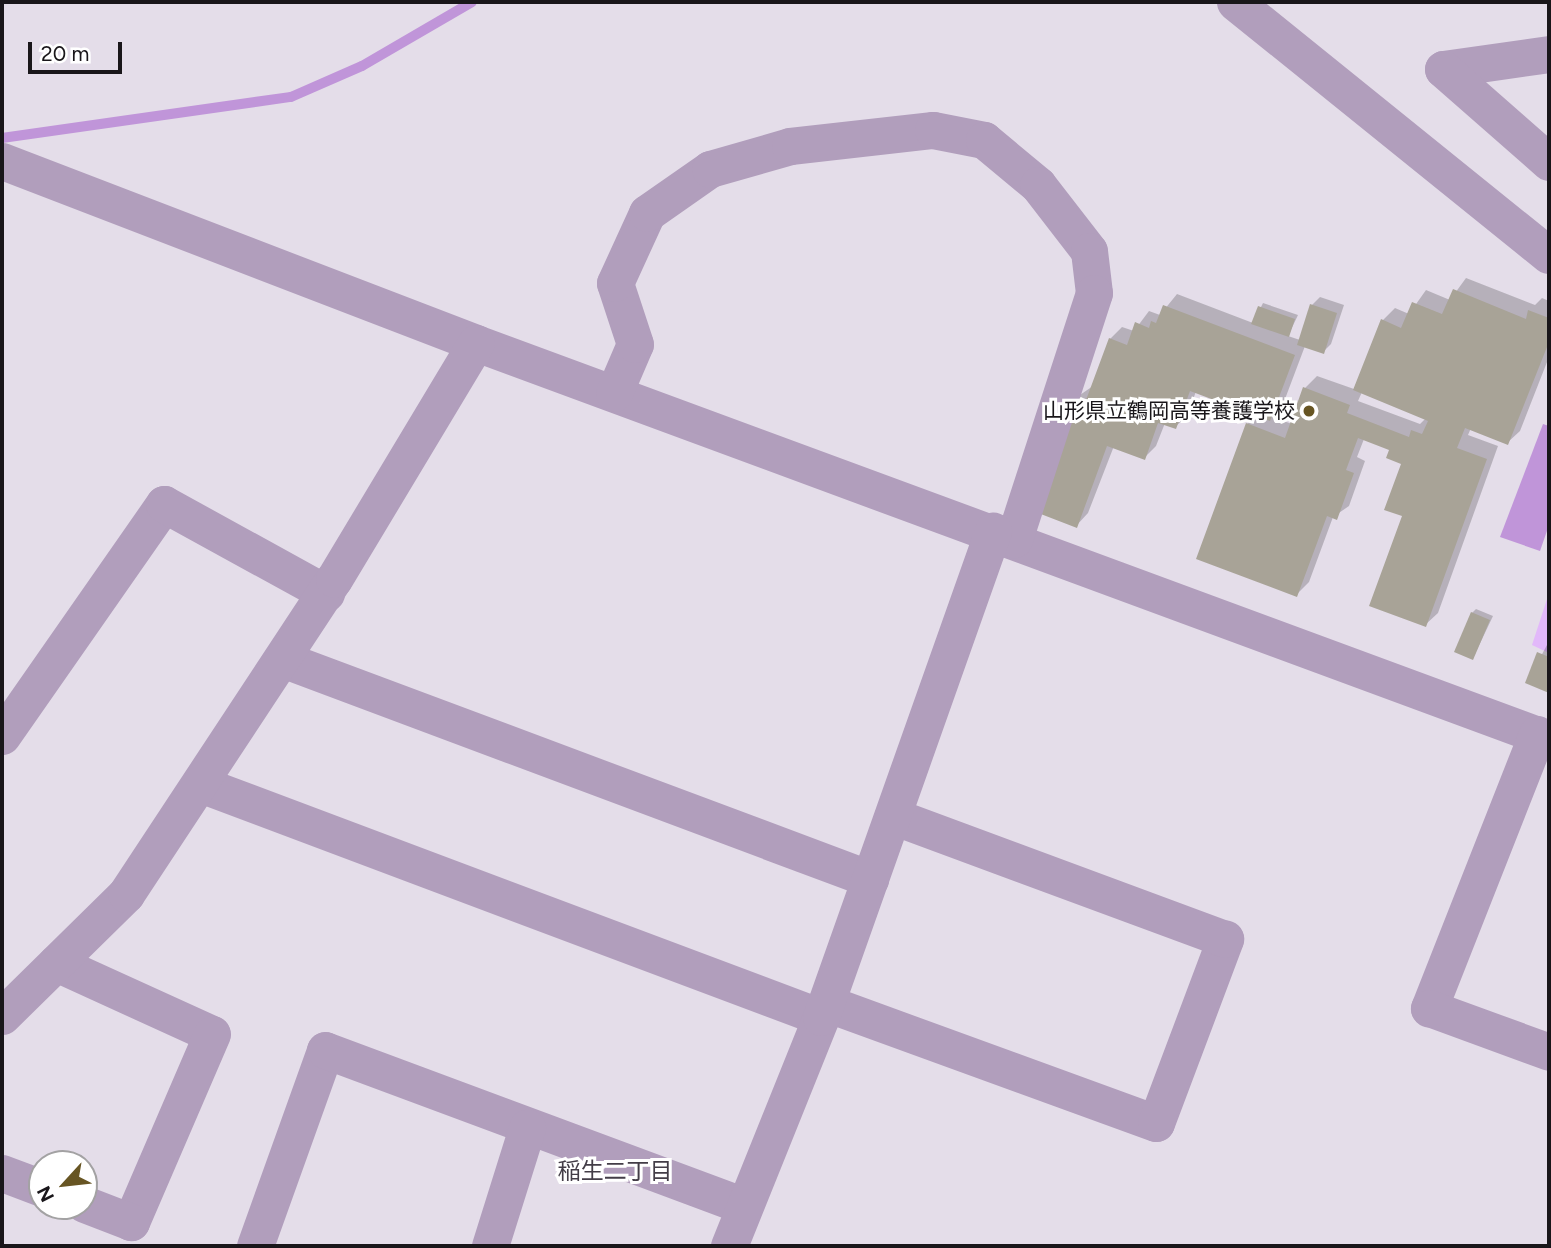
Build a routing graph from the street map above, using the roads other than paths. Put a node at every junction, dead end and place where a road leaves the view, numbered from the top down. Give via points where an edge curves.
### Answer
1 (1235, 2) edge
2 (1549, 54) edge
3 (2, 161) edge
4 (1549, 162) edge
5 (1549, 255) edge
6 (475, 343) junction
7 (614, 393) junction
8 (1004, 535) junction
9 (326, 593) junction
10 (282, 659) junction
11 (1543, 736) edge
12 (2, 737) edge
13 (200, 784) junction
14 (893, 816) junction
15 (870, 879) junction
16 (56, 963) junction
17 (8, 999) edge
18 (824, 1010) junction
19 (1549, 1052) edge
20 (527, 1128) junction
21 (2, 1173) edge
22 (28, 1183) edge
23 (744, 1206) junction
24 (98, 1209) edge
25 (255, 1246) edge
26 (490, 1246) edge
27 (729, 1246) edge

1 - 5 street
2 - 4 street via 1443,69
3 - 6 street
6 - 7 street
6 - 9 street
7 - 8 street
7 - 8 street via 635,344 615,283 647,213 710,169 790,146 933,130 984,140 1038,184 1089,251 1094,293
8 - 11 street
8 - 14 street
9 - 10 street
9 - 12 street via 164,504
10 - 13 street
10 - 15 street
11 - 19 street via 1429,1008
13 - 16 street via 126,894
13 - 18 street
14 - 15 street
14 - 18 street via 1225,939 1156,1123
15 - 18 street
16 - 17 street
16 - 24 street via 212,1034 131,1222
18 - 23 street
20 - 23 street
20 - 25 street via 325,1050
20 - 26 street
21 - 22 street
23 - 27 street

